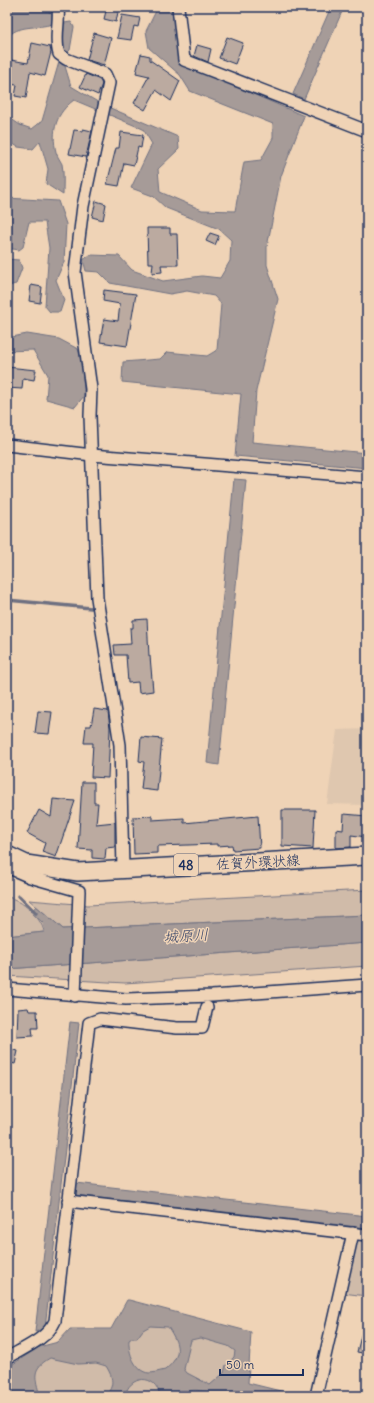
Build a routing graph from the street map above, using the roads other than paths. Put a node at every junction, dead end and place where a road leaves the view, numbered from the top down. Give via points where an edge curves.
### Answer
1 (58, 7) edge
2 (178, 7) edge
3 (367, 131) edge
4 (7, 445) edge
5 (92, 455) junction
6 (367, 477) edge
7 (7, 855) edge
8 (367, 856) edge
9 (7, 867) edge
10 (123, 868) junction
11 (367, 985) edge
12 (8, 989) edge
13 (76, 996) junction
14 (207, 1007) dead end
15 (68, 1201) junction
16 (353, 1233) junction
17 (367, 1235) edge
18 (7, 1358) edge
19 (316, 1396) edge

1 - 5 street via 56,42 59,54 105,74 109,84 83,206 75,272 91,389
2 - 3 street via 184,60
4 - 5 street
5 - 6 street
5 - 10 street via 97,598 120,745
7 - 10 main road, 佐賀外環状線 / 48 via 26,864 78,872
8 - 10 main road, 佐賀外環状線 / 48
9 - 13 street via 30,877 79,891
11 - 13 street via 204,996
12 - 13 street
14 - 15 street via 202,1028 177,1028 100,1019 89,1023
15 - 16 street
15 - 18 street via 52,1329 45,1336
16 - 17 street
16 - 19 street

